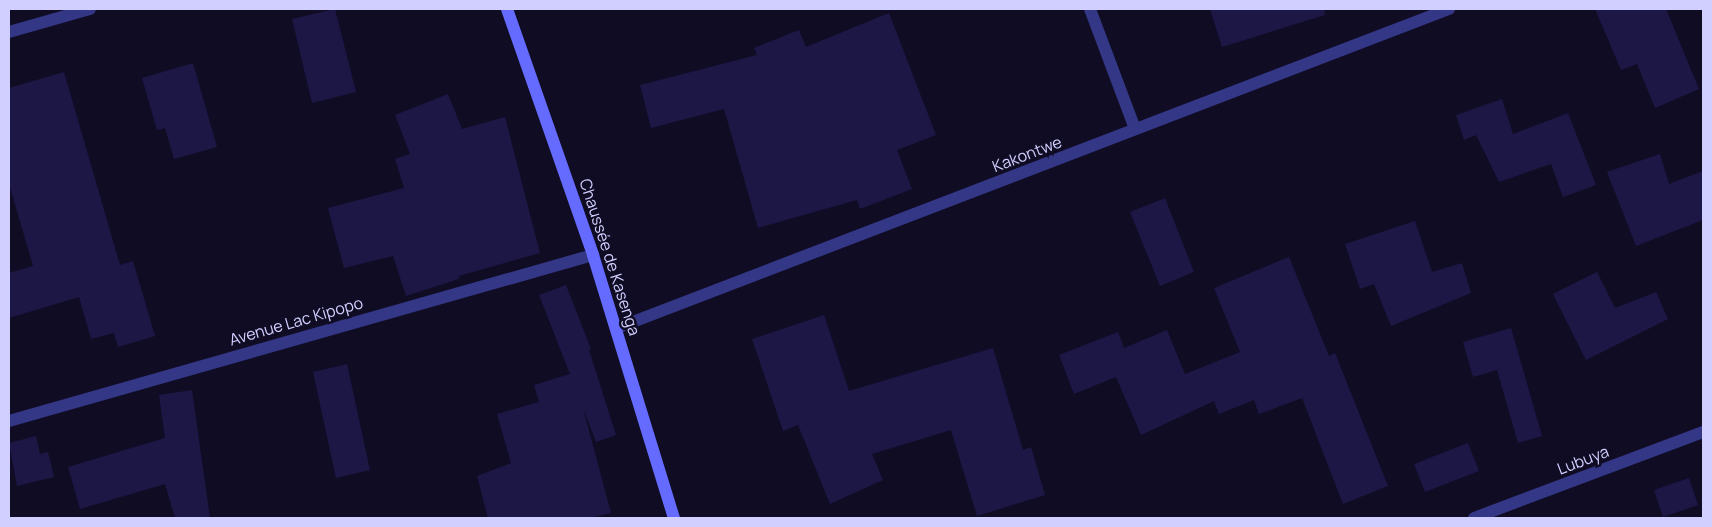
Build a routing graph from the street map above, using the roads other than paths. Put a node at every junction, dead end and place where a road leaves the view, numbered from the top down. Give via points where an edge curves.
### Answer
1 (90, 9) edge
2 (508, 9) edge
3 (1090, 9) edge
4 (1449, 9) edge
5 (9, 32) edge
6 (1136, 130) junction
7 (593, 256) junction
8 (617, 328) junction
9 (9, 421) edge
10 (1703, 432) edge
11 (674, 518) edge
12 (1474, 518) edge

1 - 5 street
2 - 7 main road, Chaussée de Kasenga
3 - 6 street
4 - 6 street, Kakontwe
6 - 8 street, Kakontwe
7 - 8 main road, Chaussée de Kasenga
7 - 9 street, Avenue Lac Kipopo
8 - 11 main road, Chaussée de Kasenga
10 - 12 street, Lubuya

